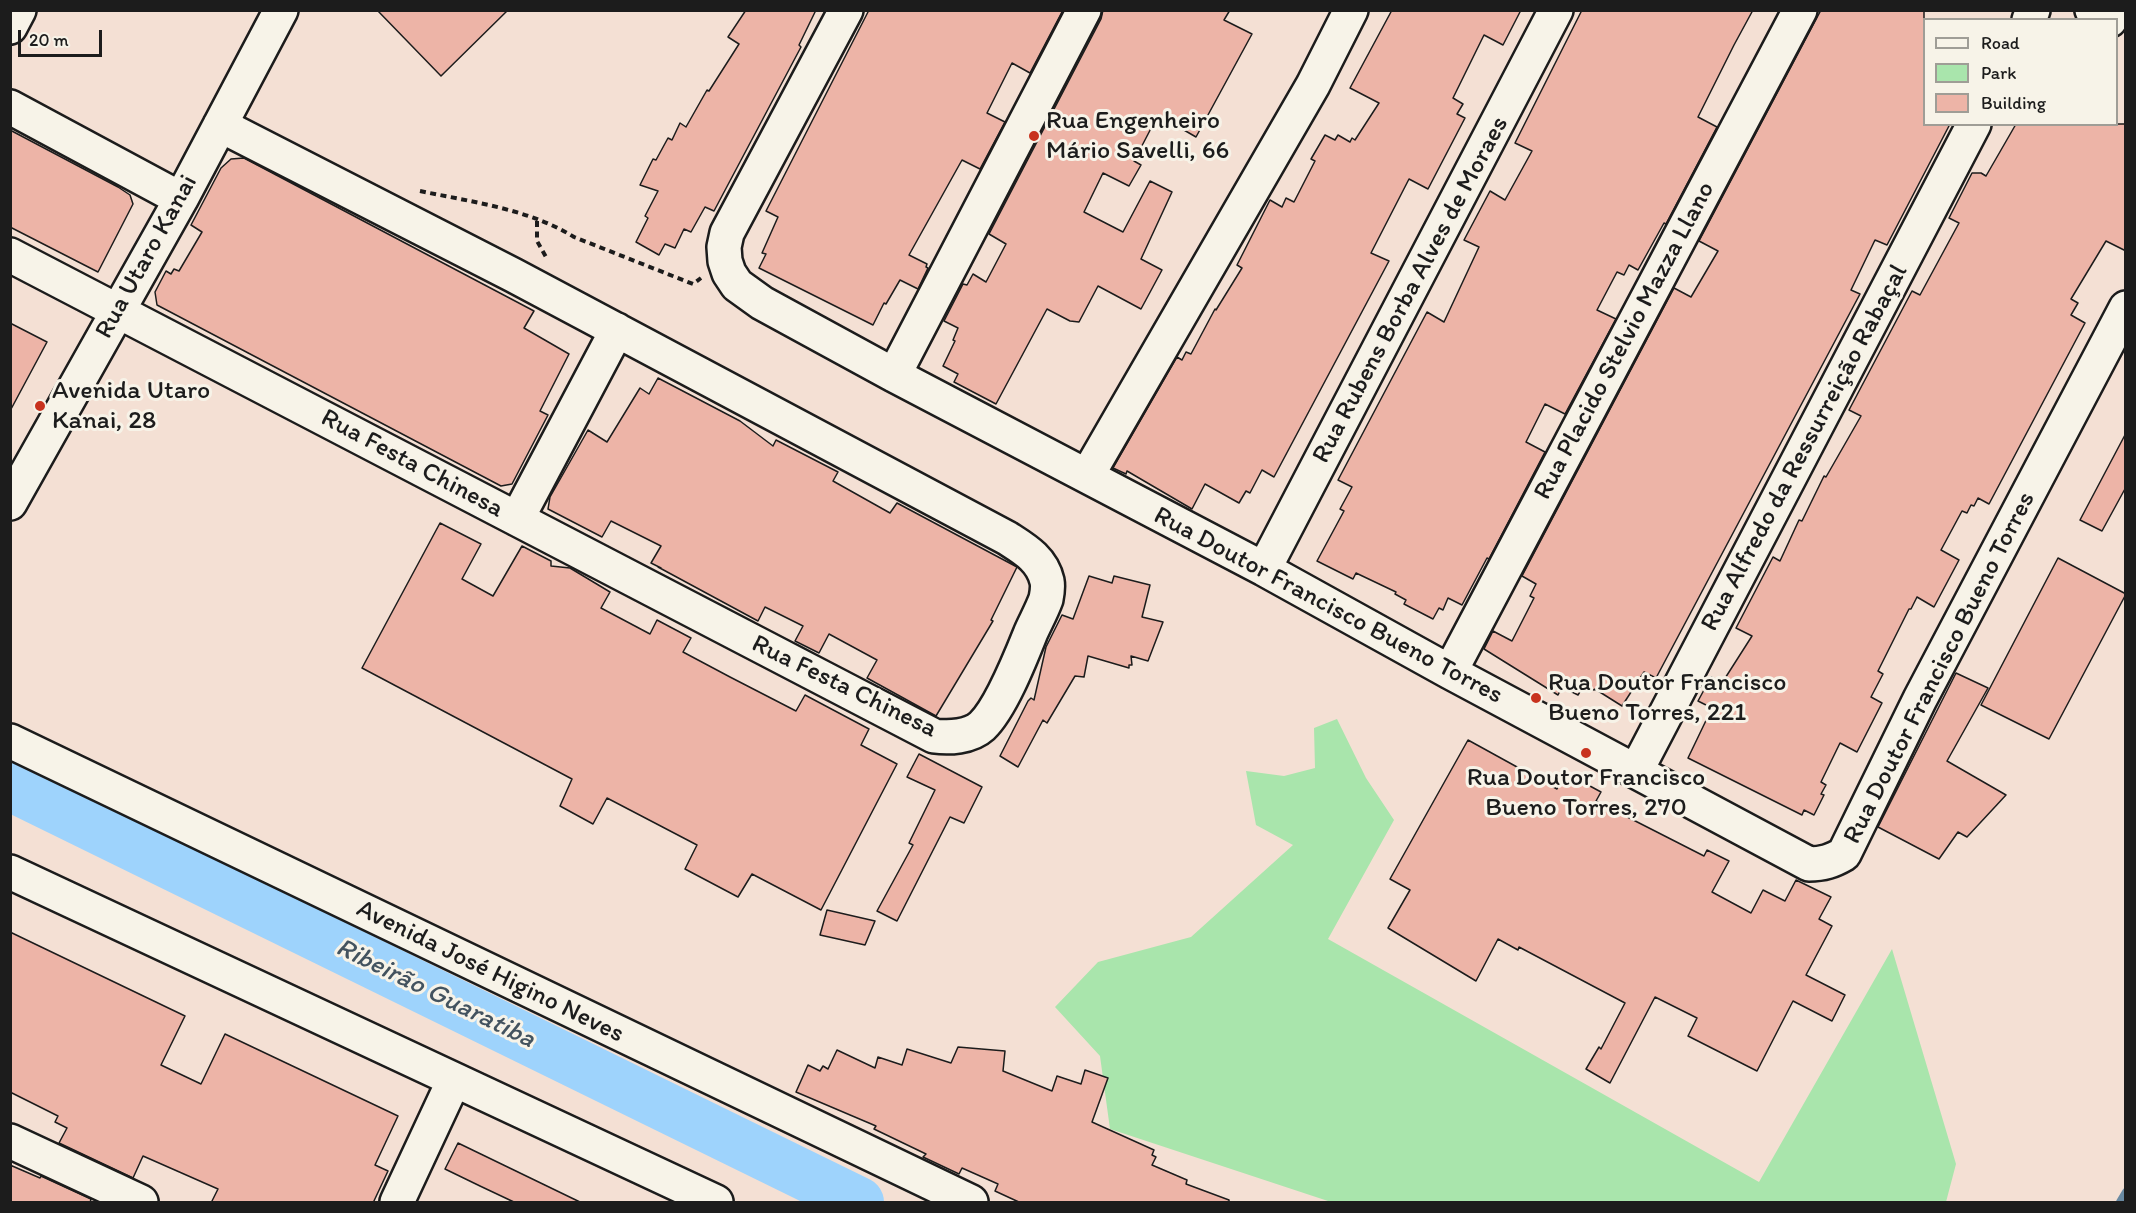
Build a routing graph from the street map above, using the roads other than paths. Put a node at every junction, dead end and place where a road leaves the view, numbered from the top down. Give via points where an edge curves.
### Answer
1 (19, 10) edge
2 (281, 10) edge
3 (846, 10) edge
4 (1084, 10) edge
5 (1351, 10) edge
6 (1556, 10) edge
7 (1800, 10) edge
8 (2092, 10) edge
9 (2106, 18) edge
10 (10, 27) edge
11 (10, 107) edge
12 (220, 125) junction
13 (1973, 126) edge
14 (181, 199) junction
15 (10, 255) edge
16 (2126, 308) edge
17 (117, 311) junction
18 (617, 330) junction
19 (894, 375) junction
20 (1087, 476) junction
21 (11, 501) edge
22 (517, 519) junction
23 (1264, 569) junction
24 (1450, 672) junction
25 (10, 741) edge
26 (1636, 771) junction
27 (10, 872) edge
28 (454, 1080) junction
29 (10, 1141) edge
30 (141, 1203) edge
31 (397, 1203) edge
32 (716, 1203) edge
33 (971, 1203) edge

1 - 10 street
2 - 12 street, Rua Utaro Kanai
3 - 19 street, Rua Doutor Francisco Bueno Torres via 727,233 724,261 737,285 762,303
4 - 19 street
5 - 20 street via 1313,85
6 - 23 street, Rua Rubens Borba Alves de Moraes
7 - 24 street, Rua Placido Stelvio Mazza Llano
8 - 9 street
11 - 14 street
12 - 14 street, Rua Utaro Kanai
12 - 18 street, Rua Festa Chinesa
13 - 26 street, Rua Alfredo da Ressurreição Rabaçal
14 - 17 street, Rua Utaro Kanai
15 - 17 street, Rua Festa Chinesa
16 - 26 street, Rua Doutor Francisco Bueno Torres via 1920,699 1844,854 1832,861 1809,864
17 - 21 street, Rua Utaro Kanai
17 - 22 street, Rua Festa Chinesa
18 - 22 street
18 - 22 street, Rua Festa Chinesa via 1029,552 1041,566 1047,582 1046,597 1013,673 981,727 949,738 934,736
19 - 20 street, Rua Doutor Francisco Bueno Torres
20 - 23 street, Rua Doutor Francisco Bueno Torres
23 - 24 street, Rua Doutor Francisco Bueno Torres
24 - 26 street, Rua Doutor Francisco Bueno Torres
25 - 33 street, Avenida José Higino Neves
27 - 28 street
28 - 31 street
28 - 32 street
29 - 30 street

